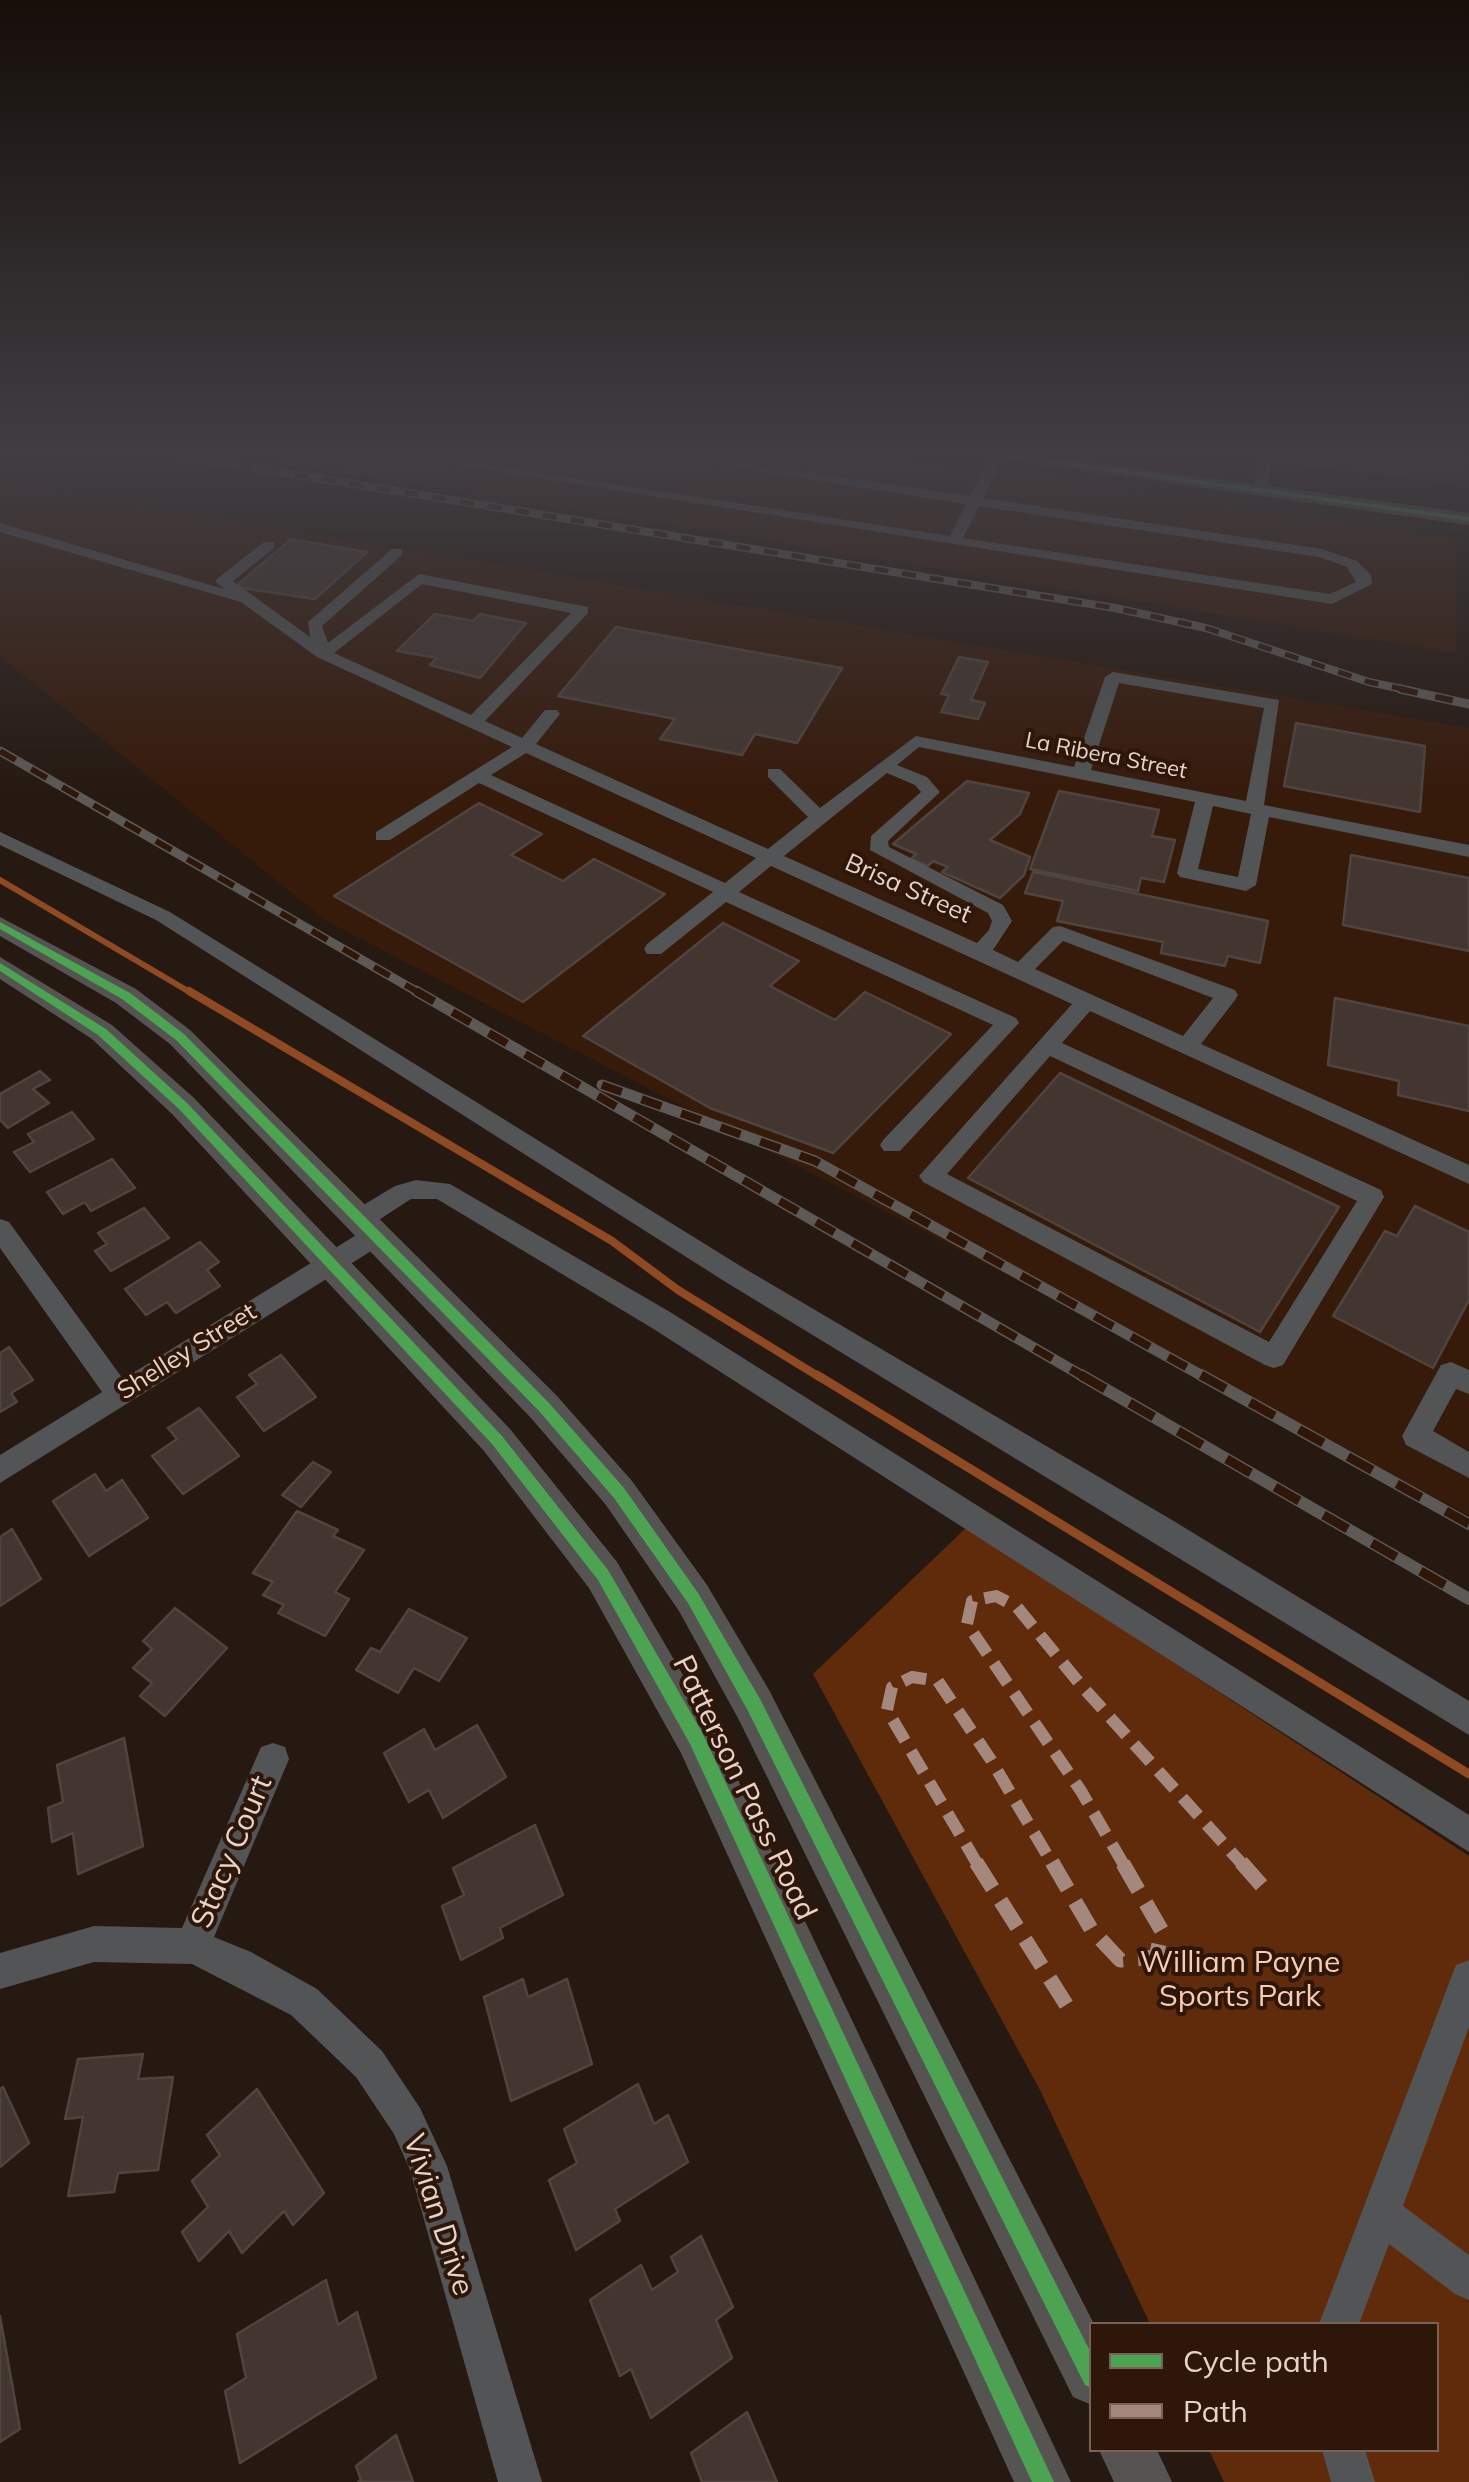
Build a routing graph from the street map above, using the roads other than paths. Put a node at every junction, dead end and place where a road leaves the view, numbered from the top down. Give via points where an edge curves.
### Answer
1 (137, 568) edge
2 (240, 568) edge
3 (379, 568) edge
4 (1132, 568) edge
5 (1356, 568) edge
6 (252, 602) junction
7 (323, 654) junction
8 (551, 714) dead end
9 (472, 724) junction
10 (525, 746) junction
11 (885, 766) junction
12 (774, 773) dead end
13 (1081, 774) junction
14 (478, 776) junction
15 (1205, 799) junction
16 (1258, 810) junction
17 (821, 819) junction
18 (1319, 823) junction
19 (383, 836) dead end
20 (0, 838) edge
21 (1316, 845) dead end
22 (1469, 851) edge
23 (773, 858) junction
24 (728, 893) junction
25 (0, 925) edge
26 (654, 950) dead end
27 (980, 952) junction
28 (0, 966) edge
29 (1021, 971) junction
30 (1087, 1000) junction
31 (1048, 1045) junction
32 (1187, 1046) junction
33 (892, 1144) dead end
34 (1469, 1175) edge
35 (367, 1228) junction
36 (0, 1229) edge
37 (332, 1263) junction
38 (1469, 1383) edge
39 (120, 1394) junction
40 (1469, 1466) edge
41 (0, 1470) edge
42 (1469, 1718) edge
43 (273, 1759) dead end
44 (1469, 1835) edge
45 (192, 1946) junction
46 (0, 1972) edge
47 (1469, 1978) edge
48 (1379, 2212) junction
49 (1469, 2280) edge
50 (1340, 2322) edge
51 (1089, 2372) edge
52 (1129, 2452) edge
53 (1344, 2452) edge
54 (520, 2482) edge
55 (1043, 2482) edge
56 (1144, 2482) edge
57 (1352, 2482) edge

1 - 6 street
2 - 6 street via 223,581
3 - 7 street via 314,626
4 - 5 street via 1332,599 1364,584
6 - 7 street, Brisa Street
7 - 9 street, Brisa Street
7 - 9 street via 418,579 582,610
8 - 10 street
9 - 10 street, Brisa Street
10 - 14 street
10 - 23 street, Brisa Street
11 - 13 street, La Ribera Street via 913,734 992,747
11 - 17 street, La Ribera Street
11 - 27 street via 931,792 878,840 880,850 996,909 1002,920 998,932
12 - 17 street
13 - 15 street, La Ribera Street
13 - 16 street via 1114,677 1273,704
14 - 19 street
14 - 24 street
15 - 16 street, La Ribera Street
15 - 16 street via 1187,873 1246,885
16 - 18 street, La Ribera Street
17 - 23 street, La Ribera Street
18 - 21 street
18 - 22 street, La Ribera Street
20 - 42 street via 163,916 733,1274
23 - 24 street, La Ribera Street
23 - 27 street, Brisa Street
24 - 26 street, La Ribera Street
24 - 33 street via 1008,1024
25 - 35 main road, Patterson Pass Road via 126,996 180,1038
27 - 29 street, Brisa Street
28 - 37 main road, Patterson Pass Road via 143,1066
29 - 30 street, Brisa Street
29 - 32 street via 1060,932 1227,995
30 - 31 street
30 - 32 street, Brisa Street
31 - 31 street via 931,1176 1274,1358 1372,1197
32 - 34 street, Brisa Street via 1284,1081
35 - 37 street, Shelley Street
35 - 44 street, Shelley Street via 404,1192 441,1190 678,1330
35 - 51 main road, Patterson Pass Road via 581,1446 694,1598
36 - 39 street
37 - 39 street, Shelley Street
37 - 55 main road, Patterson Pass Road via 534,1482 637,1628 704,1754
38 - 40 street via 1451,1373 1416,1436
39 - 41 street, Shelley Street
43 - 45 street, Stacy Court
45 - 46 street, Vivian Drive via 94,1944
45 - 54 street, Vivian Drive via 304,2002 369,2064 407,2121 428,2166
47 - 48 street
48 - 49 street
48 - 50 street
52 - 56 main road
53 - 57 street

